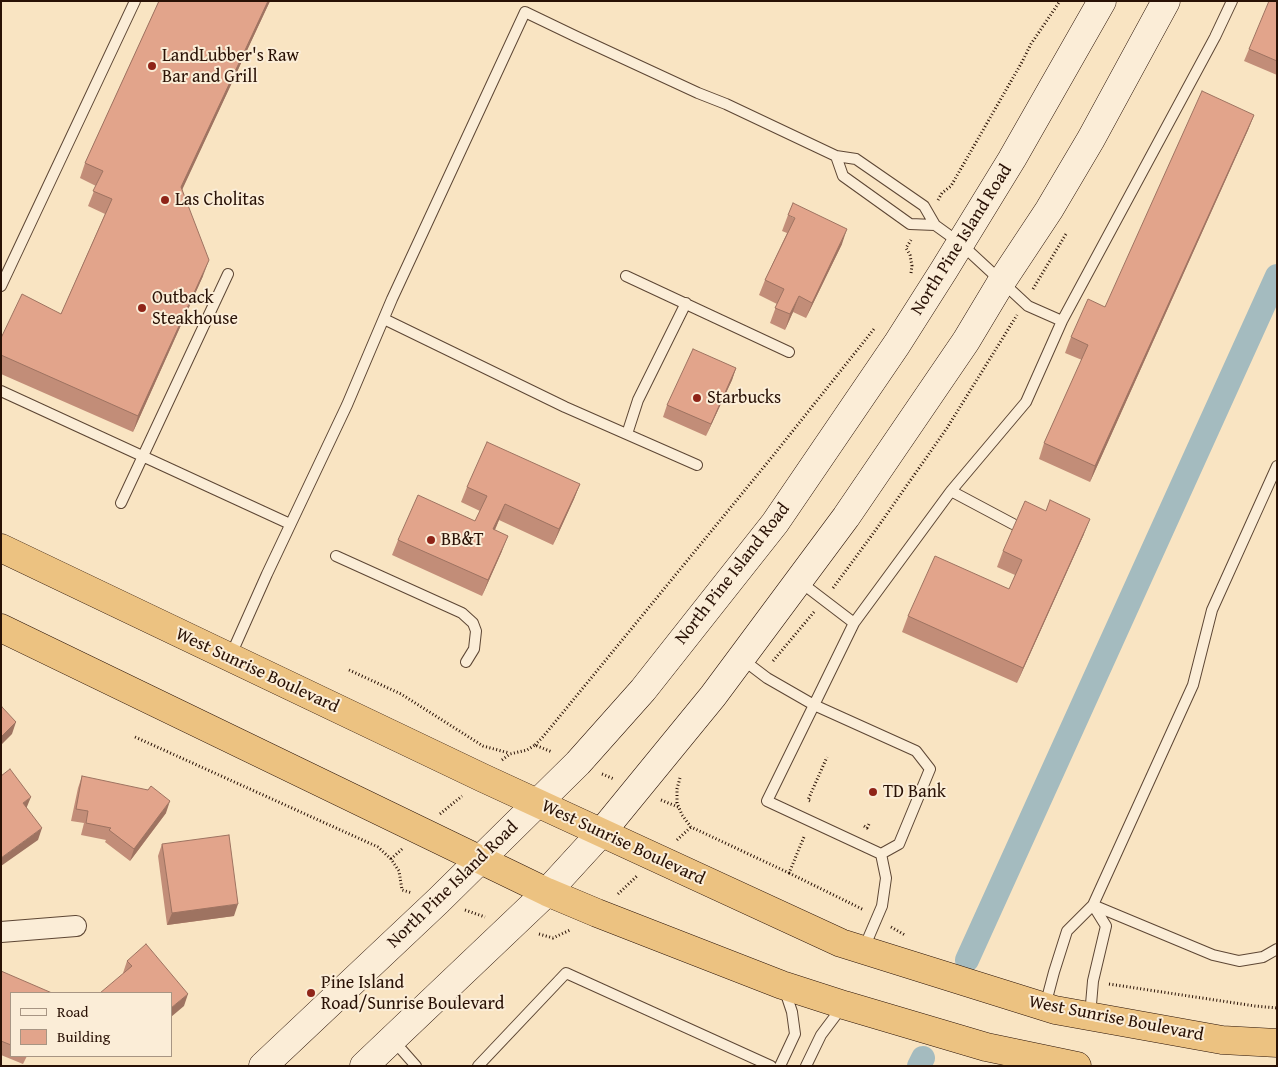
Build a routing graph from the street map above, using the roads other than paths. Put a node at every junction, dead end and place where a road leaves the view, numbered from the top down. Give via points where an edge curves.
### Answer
1 (135, 1) edge
2 (1102, 1) edge
3 (1166, 1) edge
4 (1232, 1) edge
5 (836, 156) junction
6 (935, 225) junction
7 (960, 243) junction
8 (228, 274) dead end
9 (626, 276) dead end
10 (1002, 281) junction
11 (1, 286) edge
12 (686, 303) junction
13 (384, 319) junction
14 (1062, 321) junction
15 (789, 352) dead end
16 (1, 391) edge
17 (627, 434) junction
18 (142, 456) junction
19 (697, 465) dead end
20 (1277, 466) edge
21 (951, 491) junction
22 (121, 503) dead end
23 (290, 524) junction
24 (1013, 524) edge
25 (1, 548) edge
26 (336, 556) dead end
27 (799, 581) junction
28 (854, 623) junction
29 (1, 628) edge
30 (229, 658) junction
31 (466, 662) dead end
32 (752, 666) junction
33 (814, 705) junction
34 (538, 803) junction
35 (601, 833) junction
36 (881, 854) junction
37 (480, 860) junction
38 (547, 892) junction
39 (1093, 905) junction
40 (76, 926) dead end
41 (1, 932) edge
42 (1277, 949) edge
43 (874, 954) junction
44 (782, 985) junction
45 (1036, 1005) junction
46 (844, 1006) junction
47 (1090, 1017) junction
48 (392, 1039) junction
49 (1277, 1044) edge
50 (264, 1066) edge
51 (364, 1066) edge
52 (416, 1066) edge
53 (478, 1066) edge
54 (771, 1066) edge
55 (780, 1066) edge
56 (806, 1066) edge
57 (1077, 1066) edge

1 - 11 lane
2 - 7 main road, North Pine Island Road
3 - 10 main road via 1091,139
4 - 14 lane
5 - 6 lane via 856,159 924,206
5 - 6 lane via 844,176 910,224
5 - 13 lane via 525,12
6 - 7 lane
7 - 10 lane
7 - 34 main road, North Pine Island Road via 897,344 775,523 643,690
8 - 18 lane
9 - 12 lane
10 - 14 lane via 1028,306
10 - 27 main road via 960,349
12 - 15 lane
12 - 17 lane via 638,400
13 - 17 lane
13 - 23 lane
14 - 21 lane via 1026,402
16 - 18 lane
17 - 19 lane
18 - 22 lane
18 - 23 lane
20 - 39 lane via 1212,610 1193,685
21 - 24 lane
21 - 28 lane
23 - 30 lane
25 - 30 highway, West Sunrise Boulevard
26 - 31 lane via 462,613 473,623 476,631 474,649
27 - 28 lane
27 - 32 main road
28 - 33 lane
29 - 37 highway
30 - 34 highway, West Sunrise Boulevard
32 - 33 lane
32 - 35 main road via 714,696
33 - 36 lane via 767,801
33 - 36 lane via 916,751 930,769 899,844
34 - 35 highway, West Sunrise Boulevard
34 - 37 main road, North Pine Island Road
35 - 38 main road
35 - 43 highway, West Sunrise Boulevard via 841,943
36 - 43 lane via 886,878 877,918
37 - 38 highway
37 - 50 main road, North Pine Island Road
38 - 44 highway
38 - 48 main road
39 - 42 lane via 1213,955 1239,961 1263,957
39 - 45 lane via 1067,931 1054,972
39 - 47 lane via 1106,926 1093,981
40 - 41 street
43 - 45 highway, West Sunrise Boulevard
44 - 46 highway
44 - 55 lane via 792,1012 795,1034
45 - 47 highway, West Sunrise Boulevard
46 - 56 lane via 821,1035
46 - 57 highway via 986,1047
47 - 49 highway, West Sunrise Boulevard via 1222,1040
48 - 51 main road
48 - 52 lane
53 - 54 lane via 566,973

